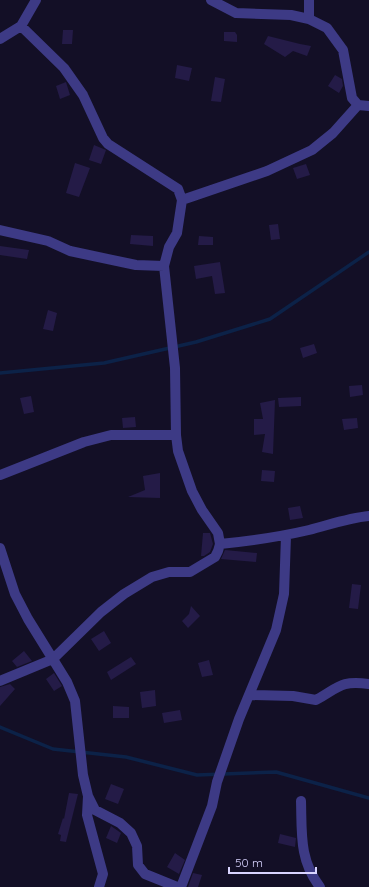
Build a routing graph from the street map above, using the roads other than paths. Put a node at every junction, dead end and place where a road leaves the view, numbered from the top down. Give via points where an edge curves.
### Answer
1 (36, 0) edge
2 (211, 0) edge
3 (309, 0) edge
4 (309, 19) junction
5 (21, 26) junction
6 (0, 39) edge
7 (358, 105) junction
8 (369, 106) edge
9 (182, 200) junction
10 (0, 230) edge
11 (164, 266) junction
12 (176, 435) junction
13 (0, 475) edge
14 (369, 516) edge
15 (286, 536) junction
16 (220, 544) junction
17 (0, 548) edge
18 (53, 659) junction
19 (0, 681) edge
20 (369, 684) edge
21 (250, 695) junction
22 (88, 796) junction
23 (300, 801) dead end
24 (100, 887) edge
25 (177, 887) edge
26 (181, 887) edge
27 (320, 887) edge

1 - 5 street
2 - 4 street via 236,13 291,15
3 - 4 street
4 - 7 street via 327,28 343,50 352,98
5 - 6 street
5 - 9 street via 64,68 83,95 108,144 178,189
7 - 8 street
7 - 9 street via 333,133 312,150 267,171
9 - 11 street via 178,233 169,247
10 - 11 street via 48,241 70,251 136,265
11 - 12 street via 175,368
12 - 13 street via 111,435 84,442
12 - 16 street via 178,451 192,491 216,528
14 - 15 street via 352,518
15 - 16 street
15 - 21 street via 282,602 276,630
16 - 18 street via 215,557 190,572 169,572 152,577 124,594 101,612
17 - 18 street via 15,594
18 - 19 street
18 - 22 street via 67,682 74,701
20 - 21 street via 351,681 316,700 292,696
21 - 26 street via 239,719 217,782 212,806
22 - 24 street via 87,815 103,874
22 - 25 street via 95,810 120,823 131,833 137,846 138,865 145,874
23 - 27 street via 303,855

